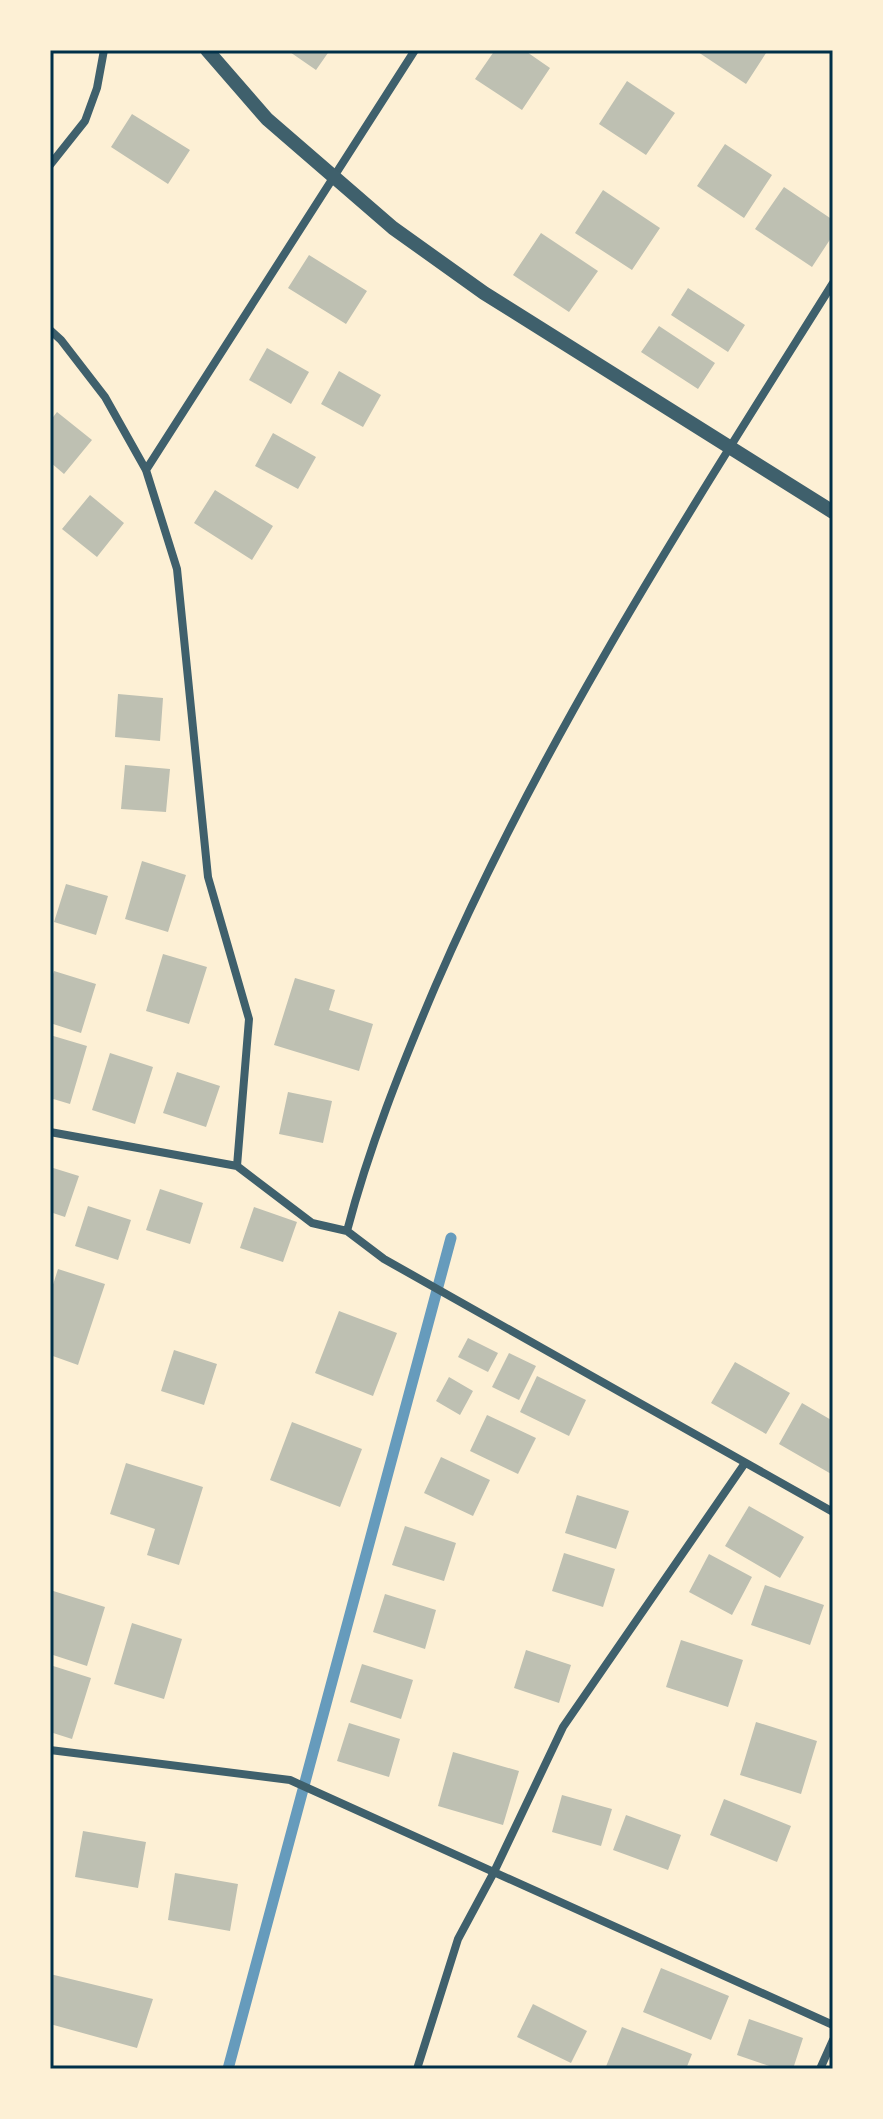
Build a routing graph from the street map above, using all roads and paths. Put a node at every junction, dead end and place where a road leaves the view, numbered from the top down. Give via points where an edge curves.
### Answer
1 (104, 50) edge
2 (207, 50) edge
3 (415, 50) edge
4 (50, 165) edge
5 (332, 178) junction
6 (833, 283) edge
7 (50, 330) edge
8 (731, 446) junction
9 (146, 470) junction
10 (833, 512) edge
11 (50, 1132) edge
12 (237, 1166) junction
13 (347, 1231) junction
14 (745, 1463) junction
15 (833, 1512) edge
16 (50, 1750) edge
17 (494, 1872) junction
18 (833, 2025) edge
19 (833, 2040) edge
20 (417, 2069) edge
21 (820, 2069) edge

1 - 4 street via 85,121
2 - 5 street via 267,119
3 - 5 street
5 - 8 street via 484,293
5 - 9 street
6 - 8 street
7 - 9 street via 105,397
8 - 10 street
8 - 13 street via 572,708 476,894 403,1062
9 - 12 street via 177,569 208,877 249,1019
11 - 12 street
12 - 13 street via 312,1223
13 - 14 street via 384,1259
14 - 15 street
14 - 17 street via 563,1727
16 - 17 street via 290,1780
17 - 18 street
17 - 20 street via 458,1939
19 - 21 street

